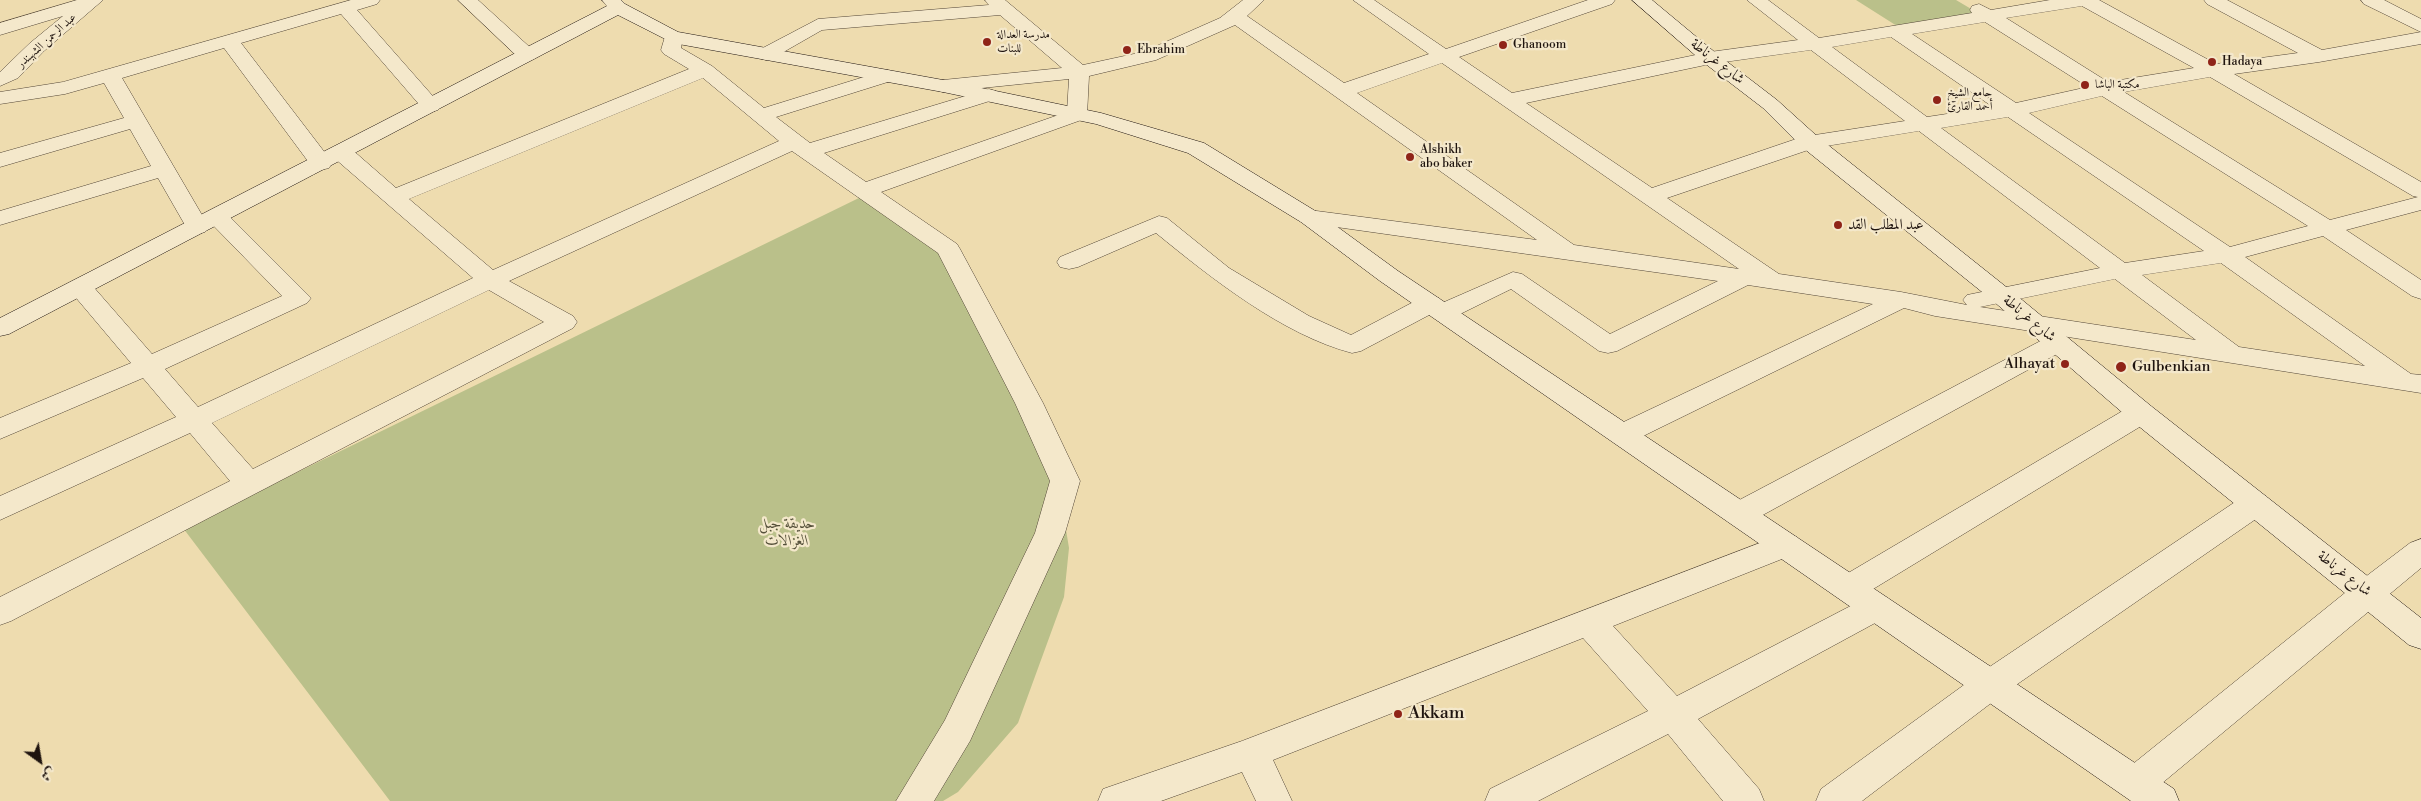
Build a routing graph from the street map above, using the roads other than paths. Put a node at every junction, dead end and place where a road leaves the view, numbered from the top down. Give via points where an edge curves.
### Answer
1 (94, 0) edge
2 (371, 0) edge
3 (467, 0) edge
4 (1256, 0) edge
5 (1362, 0) edge
6 (1606, 0) edge
7 (1641, 0) edge
8 (1756, 0) edge
9 (1963, 0) edge
10 (2085, 0) edge
11 (2213, 0) edge
12 (2370, 0) edge
13 (614, 4) edge
14 (1000, 5) edge
15 (345, 8) junction
16 (1986, 15) junction
17 (1235, 16) junction
18 (2421, 26) edge
19 (0, 29) edge
20 (1893, 30) junction
21 (673, 38) junction
22 (2421, 38) edge
23 (229, 41) junction
24 (1815, 44) junction
25 (37, 47) junction
26 (766, 54) junction
27 (527, 55) junction
28 (1443, 55) junction
29 (2319, 56) junction
30 (1710, 58) junction
31 (0, 60) edge
32 (705, 70) junction
33 (2211, 71) junction
34 (1079, 72) junction
35 (110, 75) junction
36 (887, 76) junction
37 (943, 86) junction
38 (2105, 89) junction
39 (1342, 91) junction
40 (1, 95) edge
41 (990, 95) junction
42 (1509, 100) junction
43 (430, 106) junction
44 (2014, 110) junction
45 (762, 115) junction
46 (1077, 115) junction
47 (136, 121) junction
48 (1922, 124) junction
49 (1810, 142) junction
50 (801, 147) junction
51 (331, 158) junction
52 (0, 160) edge
53 (164, 169) junction
54 (864, 190) junction
55 (2421, 191) edge
56 (1649, 196) junction
57 (393, 197) junction
58 (2421, 203) edge
59 (1310, 217) junction
60 (0, 218) edge
61 (207, 222) junction
62 (2327, 228) junction
63 (1568, 251) junction
64 (2226, 255) junction
65 (1069, 262) dead end
66 (2120, 271) junction
67 (1743, 278) junction
68 (490, 280) junction
69 (1774, 281) junction
70 (81, 288) junction
71 (2421, 291) edge
72 (2001, 295) junction
73 (1901, 300) junction
74 (1436, 308) junction
75 (1935, 308) junction
76 (2032, 321) junction
77 (0, 328) edge
78 (2057, 343) junction
79 (2234, 356) junction
80 (148, 366) junction
81 (2413, 383) edge
82 (2141, 413) junction
83 (194, 420) junction
84 (0, 429) edge
85 (1623, 434) junction
86 (249, 484) junction
87 (2255, 504) junction
88 (0, 509) edge
89 (1739, 514) junction
90 (1786, 545) junction
91 (2421, 551) edge
92 (1849, 588) junction
93 (2367, 592) junction
94 (1877, 607) junction
95 (0, 612) edge
96 (1590, 623) junction
97 (2421, 636) edge
98 (1991, 684) junction
99 (1673, 714) junction
100 (1251, 753) junction
101 (2149, 792) edge
102 (914, 801) edge
103 (1116, 801) edge
104 (1274, 801) edge
105 (1503, 801) edge
106 (1746, 801) edge
107 (1834, 801) edge

1 - 19 street
1 - 25 street, عبد الرحمن الشهبندر
2 - 15 street
3 - 27 street
4 - 17 street
5 - 28 street
6 - 28 street
7 - 30 street, شارع غرناطة
8 - 24 street
9 - 16 street
10 - 16 street
10 - 33 street
11 - 29 street
12 - 18 street
13 - 21 street
13 - 27 street
14 - 26 street via 818,26
14 - 34 street
15 - 23 street
15 - 43 street
16 - 20 street
16 - 38 street
17 - 34 street via 1149,56
17 - 39 street
20 - 24 street
20 - 44 street
21 - 26 street
21 - 32 street via 671,50
22 - 29 street
23 - 35 street
23 - 51 street
24 - 30 street
24 - 48 street
25 - 31 street
25 - 40 street, عبد الرحمن الشهبندر via 11,74
26 - 36 street
27 - 43 street
28 - 39 street
28 - 42 street
29 - 33 street
30 - 42 street
30 - 49 street, شارع غرناطة via 1770,104
32 - 45 street
32 - 57 street
33 - 38 street
33 - 55 street
34 - 37 street
34 - 46 street
35 - 40 street via 65,88
35 - 47 street
36 - 37 street
36 - 45 street
37 - 41 street
38 - 44 street
38 - 62 street
39 - 63 street
41 - 46 street
41 - 50 street
42 - 56 street
43 - 51 street
44 - 48 street
44 - 64 street
45 - 50 street
46 - 54 street
46 - 59 street via 1196,148
47 - 52 street
47 - 53 street
48 - 49 street
48 - 66 street
49 - 56 street
49 - 72 street, شارع غرناطة
50 - 54 street
50 - 68 street
51 - 57 street
51 - 61 street
53 - 60 street
53 - 61 street
54 - 102 street via 948,249 1030,403 1066,481 1050,534 958,730
56 - 69 street
57 - 68 street
58 - 62 street
59 - 63 street
59 - 74 street
61 - 70 street
61 - 80 street via 298,298
62 - 64 street
62 - 71 street
63 - 67 street
64 - 66 street
64 - 81 street
65 - 74 street via 1159,223 1220,273 1300,322 1352,346
66 - 72 street
66 - 79 street
67 - 69 street
67 - 74 street via 1608,345 1513,280
68 - 83 street
68 - 86 street via 564,322
69 - 73 street
70 - 77 street
70 - 80 street
72 - 75 street
72 - 76 street, شارع غرناطة
73 - 75 street
73 - 85 street
74 - 85 street
75 - 76 street
76 - 78 street, شارع غرناطة
76 - 79 street
78 - 82 street, شارع غرناطة
78 - 89 street
79 - 81 street
80 - 83 street
80 - 84 street
82 - 87 street, شارع غرناطة
82 - 92 street
83 - 86 street
83 - 88 street
85 - 89 street
86 - 95 street
87 - 93 street, شارع غرناطة
87 - 98 street
89 - 90 street
90 - 92 street
90 - 96 street
91 - 93 street
92 - 94 street
93 - 97 street, شارع غرناطة
93 - 101 street
94 - 98 street
94 - 99 street
96 - 99 street
96 - 100 street
98 - 101 street
98 - 107 street
99 - 105 street
99 - 106 street
100 - 103 street
100 - 104 street

